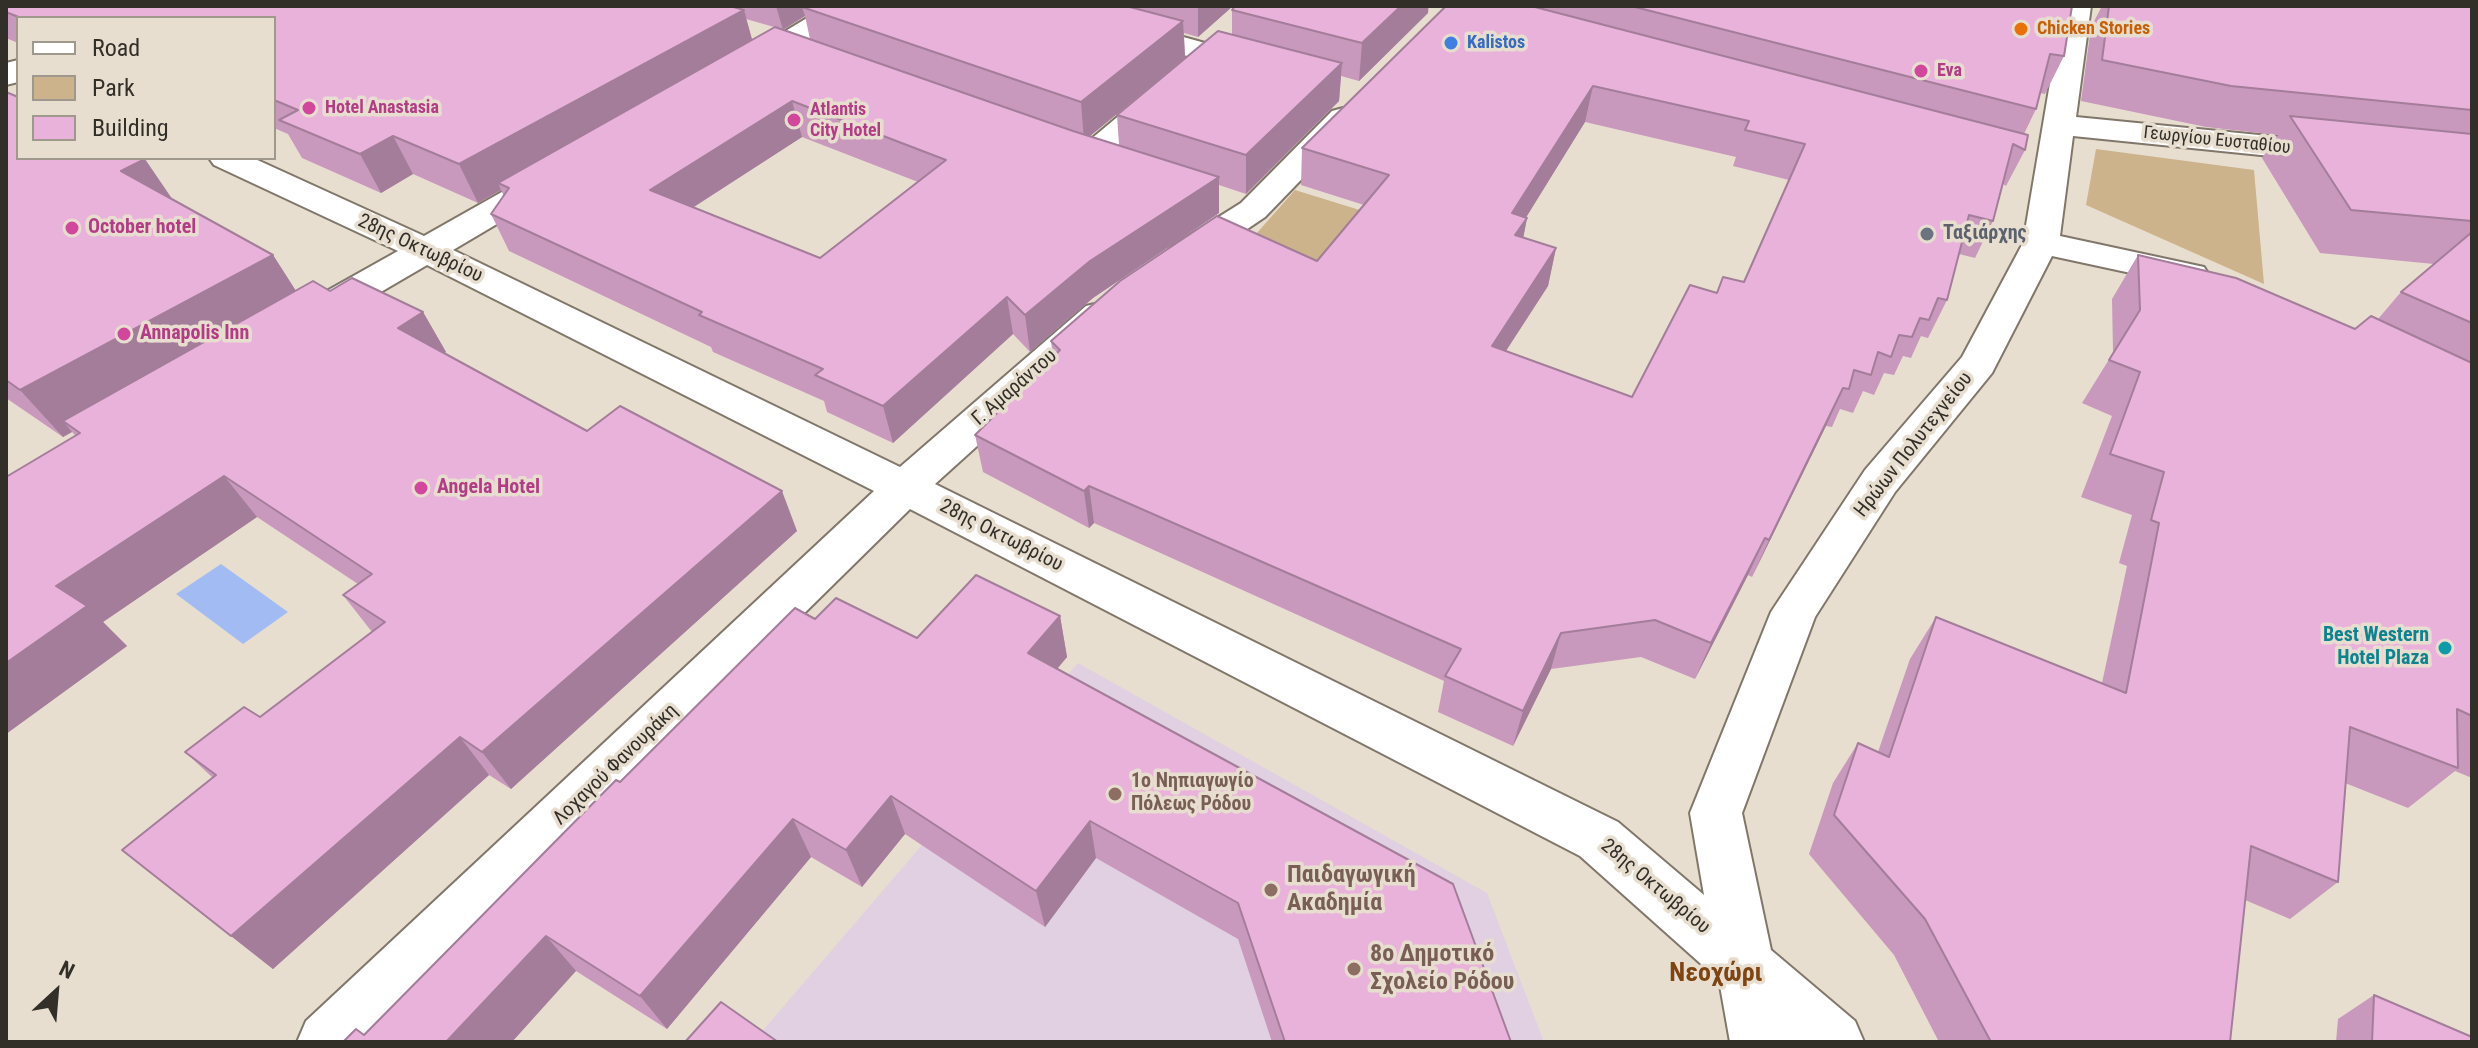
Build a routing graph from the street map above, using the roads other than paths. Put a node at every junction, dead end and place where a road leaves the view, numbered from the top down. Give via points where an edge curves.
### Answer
1 (847, 6) edge
2 (1039, 6) edge
3 (2077, 6) edge
4 (745, 31) edge
5 (787, 44) junction
6 (1212, 47) junction
7 (822, 61) edge
8 (1282, 73) edge
9 (719, 83) edge
10 (1366, 95) edge
11 (2057, 125) junction
12 (2365, 156) edge
13 (1090, 157) edge
14 (230, 160) edge
15 (568, 169) edge
16 (2041, 243) junction
17 (425, 250) junction
18 (1157, 272) edge
19 (2223, 286) edge
20 (1120, 298) edge
21 (276, 337) edge
22 (906, 488) junction
23 (1746, 964) junction
24 (327, 1042) edge
25 (1760, 1042) edge
26 (1834, 1042) edge

1 - 5 street
2 - 6 street
3 - 11 street, Ηρώων Πολυτεχνείου
4 - 5 street
5 - 7 street via 792,51
5 - 9 street
6 - 8 street
6 - 13 street
10 - 18 street
11 - 12 street, Γεωργίου Ευσταθίου
11 - 16 street, Ηρώων Πολυτεχνείου via 2035,165
14 - 17 street, 28ης Οκτωβρίου
15 - 17 street
16 - 19 street
16 - 23 street, Ηρώων Πολυτεχνείου via 1978,364 1880,481 1794,612 1716,813
17 - 21 street
17 - 22 street, 28ης Οκτωβρίου
20 - 22 street, Γ. Αμαράντου
22 - 23 street, 28ης Οκτωβρίου via 1599,839
22 - 24 street, Λοχαγού Φανουράκη
23 - 25 street, Ηρώων Πολυτεχνείου
23 - 26 street, 28ης Οκτωβρίου

